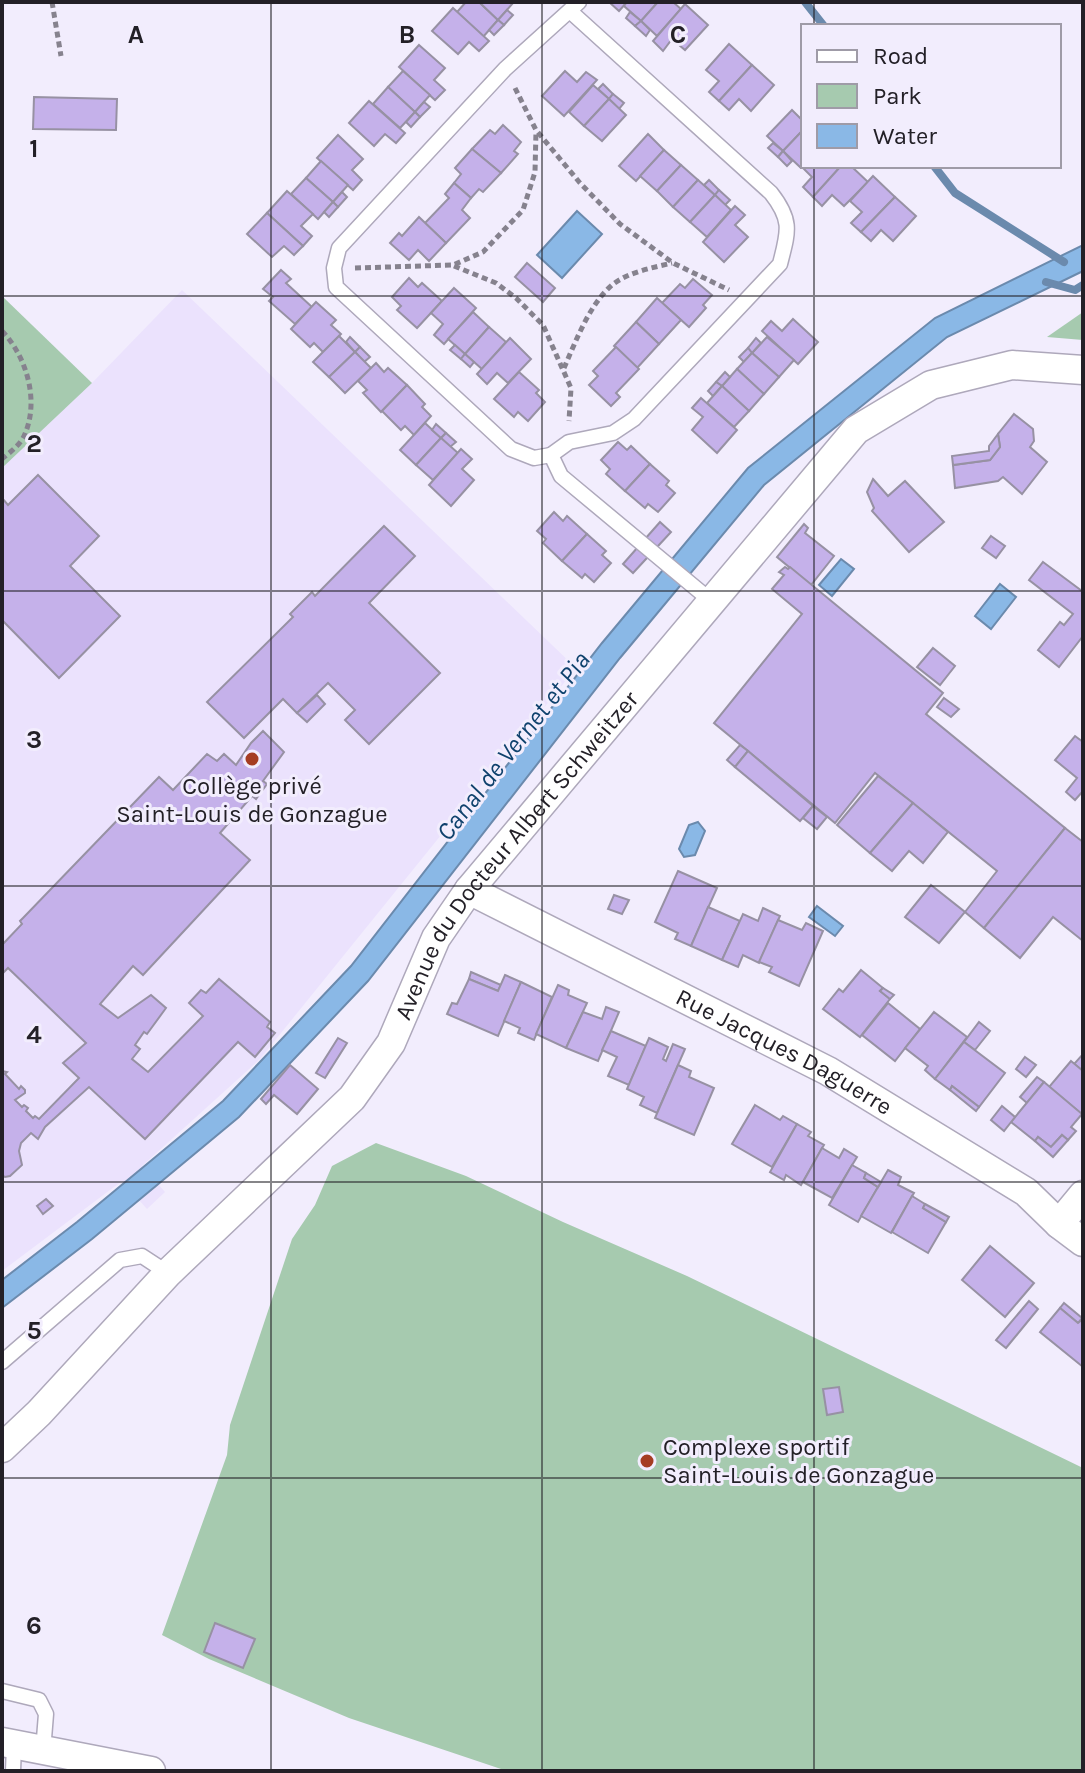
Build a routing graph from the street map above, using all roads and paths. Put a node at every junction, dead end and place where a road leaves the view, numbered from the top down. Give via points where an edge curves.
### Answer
1 (52, 2) edge
2 (575, 7) edge
3 (61, 56) dead end
4 (505, 69) junction
5 (536, 130) junction
6 (673, 263) junction
7 (453, 265) junction
8 (334, 268) junction
9 (745, 298) junction
10 (2, 331) edge
11 (564, 368) junction
12 (1083, 370) edge
13 (569, 442) junction
14 (551, 455) junction
15 (2, 459) edge
16 (710, 600) junction
17 (469, 890) junction
18 (1083, 1195) edge
19 (1059, 1224) junction
20 (1083, 1242) edge
21 (168, 1273) junction
22 (2, 1362) edge
23 (2, 1448) edge
24 (2, 1691) edge
25 (43, 1751) junction
26 (10, 1753) edge
27 (105, 1767) edge
28 (151, 1771) edge

1 - 3 path
2 - 4 lane
2 - 9 lane via 784,210 788,233 780,264
4 - 5 path
4 - 8 lane via 339,248
5 - 6 path via 620,224
5 - 7 path via 535,172 523,210 483,252
6 - 9 path
6 - 11 path via 611,286 580,329
7 - 8 path
7 - 11 path via 496,283 516,298 543,325
8 - 14 lane via 336,287 511,449 534,458
9 - 13 lane via 634,419 613,433
10 - 15 path via 22,358 30,397 23,439
11 - 13 path via 571,388
12 - 16 street, Avenue du Docteur Albert Schweitzer via 1012,365 931,385 856,430
13 - 14 lane
14 - 16 lane via 561,476
16 - 17 street, Avenue du Docteur Albert Schweitzer
17 - 19 street, Rue Jacques Daguerre via 828,1071 1026,1192
17 - 21 street, Avenue du Docteur Albert Schweitzer via 436,938 391,1043 352,1098
18 - 19 street
19 - 20 street, Rue Jacques Daguerre
21 - 22 lane via 142,1256 120,1260
21 - 23 street, Avenue du Docteur Albert Schweitzer
24 - 25 lane via 39,1700 46,1714
25 - 26 street
25 - 27 street
27 - 28 street

